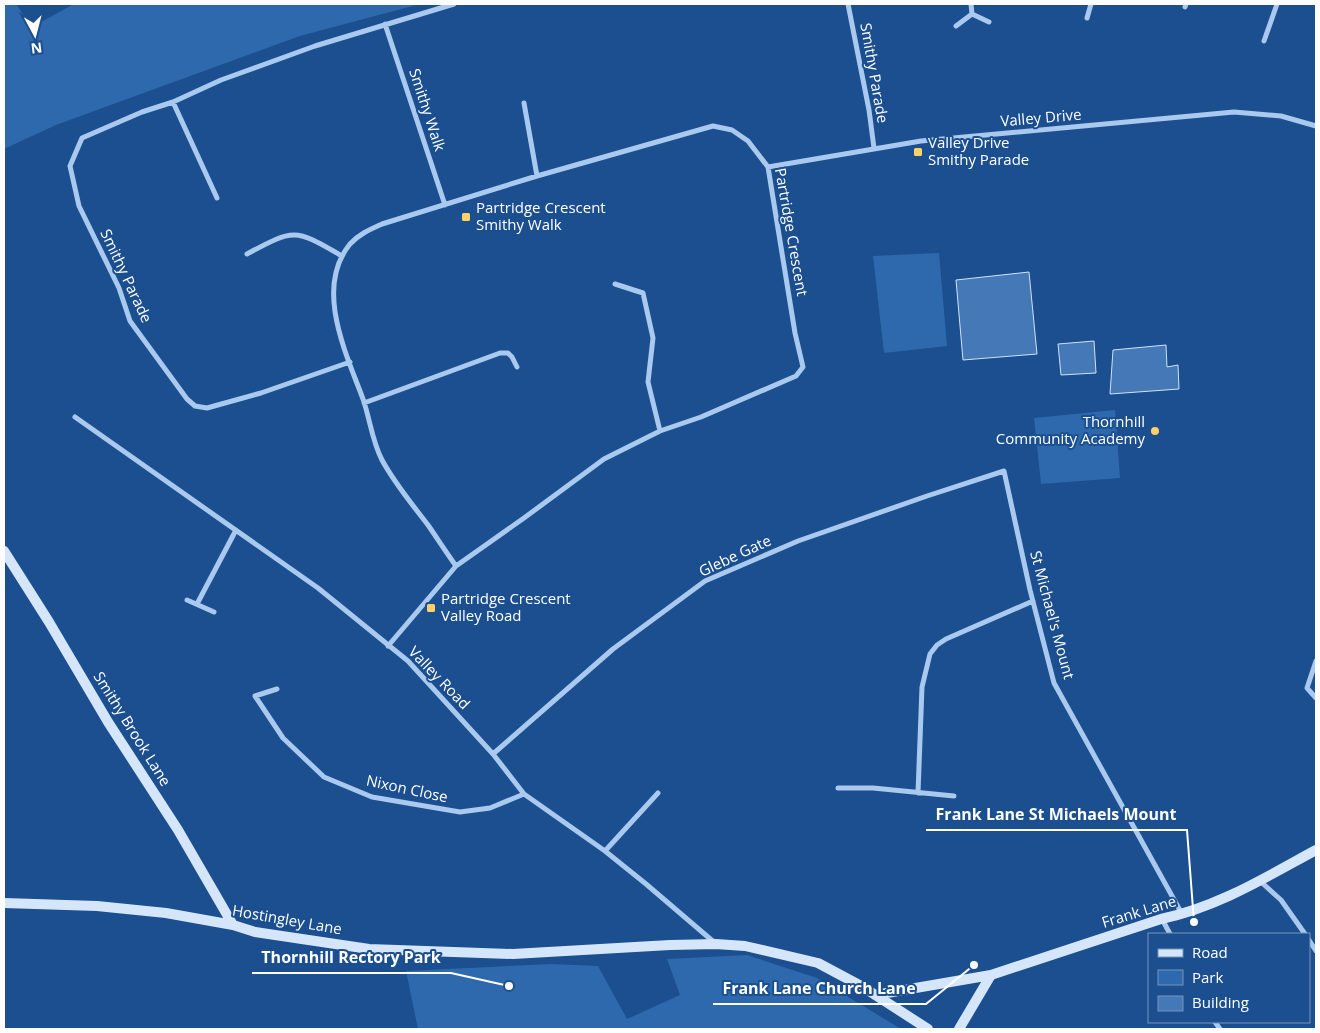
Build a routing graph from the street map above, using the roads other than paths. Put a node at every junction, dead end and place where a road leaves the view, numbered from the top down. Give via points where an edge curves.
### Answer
1 (454, 4) edge
2 (848, 4) edge
3 (971, 4) edge
4 (1091, 4) edge
5 (1277, 4) edge
6 (972, 14) junction
7 (1087, 18) dead end
8 (989, 22) dead end
9 (386, 24) junction
10 (956, 26) dead end
11 (1264, 41) dead end
12 (173, 102) junction
13 (524, 103) dead end
14 (1316, 126) edge
15 (874, 148) junction
16 (768, 167) junction
17 (537, 176) junction
18 (217, 198) dead end
19 (445, 205) junction
20 (247, 254) dead end
21 (342, 256) junction
22 (615, 284) dead end
23 (350, 362) junction
24 (517, 367) dead end
25 (364, 403) junction
26 (75, 417) dead end
27 (660, 431) junction
28 (1004, 471) joint
29 (236, 530) junction
30 (4, 551) edge
31 (456, 566) junction
32 (187, 600) dead end
33 (1033, 601) junction
34 (197, 604) junction
35 (214, 612) dead end
36 (388, 646) junction
37 (1316, 661) edge
38 (277, 689) dead end
39 (1316, 698) edge
40 (493, 754) junction
41 (838, 788) dead end
42 (658, 793) dead end
43 (918, 793) junction
44 (524, 794) junction
45 (954, 796) dead end
46 (1316, 850) edge
47 (605, 851) junction
48 (1259, 881) junction
49 (4, 903) edge
50 (1183, 915) junction
51 (1162, 919) junction
52 (232, 925) junction
53 (1169, 933) edge
54 (1304, 933) edge
55 (716, 944) junction
56 (991, 975) junction
57 (875, 995) junction
58 (928, 1029) edge
59 (959, 1029) edge

1 - 9 street, Smithy Parade
2 - 15 street, Smithy Parade
3 - 6 street
4 - 7 street
5 - 11 street
6 - 8 street
6 - 10 street
9 - 12 street, Smithy Parade via 221,80
9 - 19 street, Smithy Walk
12 - 18 street
12 - 23 street, Smithy Parade via 82,138 70,166 79,206 119,288 130,321 195,406 207,408
13 - 17 street
14 - 15 street, Valley Drive via 1281,116 1234,112
15 - 16 street, Valley Drive
16 - 17 street, Partridge Crescent via 748,140 732,130 713,126
16 - 27 street, Partridge Crescent via 803,368 796,376 702,418
17 - 19 street, Partridge Crescent
19 - 21 street, Partridge Crescent via 363,233
20 - 21 street via 275,239 297,234
21 - 23 street, Partridge Crescent via 336,278 335,317
22 - 27 street via 642,293 653,338 648,382
23 - 25 street, Partridge Crescent
24 - 25 street via 508,353 494,354
25 - 31 street, Partridge Crescent via 382,459
26 - 29 street, Valley Road
27 - 31 street, Partridge Crescent via 604,459
28 - 33 street, St Michael's Mount
28 - 40 street, Glebe Gate via 798,541 705,581 613,649
29 - 34 street
29 - 36 street, Valley Road via 318,588
30 - 52 street, Smithy Brook Lane via 178,830
31 - 36 street, Partridge Crescent
32 - 34 street
33 - 43 street via 946,639 930,654 922,687
33 - 50 street, St Michael's Mount via 1054,683
34 - 35 street
36 - 40 street, Valley Road via 408,661
37 - 39 street via 1307,688
38 - 44 street, Nixon Close via 255,696 282,738 324,777 372,797 460,812 490,808
40 - 44 street, Valley Road
41 - 43 street
42 - 47 street
43 - 45 street
44 - 47 street, Valley Road
46 - 48 street, Frank Lane
47 - 55 street, Valley Road
48 - 50 street, Frank Lane via 1237,894
48 - 54 street via 1281,900
49 - 52 street, Hostingley Lane via 97,906 166,913
50 - 51 street, Frank Lane
51 - 53 street
51 - 56 street, Frank Lane
52 - 55 street, Hostingley Lane via 255,932 369,949 513,954
55 - 57 street, Hostingley Lane via 745,946 818,963
56 - 57 street, Frank Lane
56 - 59 street
57 - 58 street, Hostingley Lane

